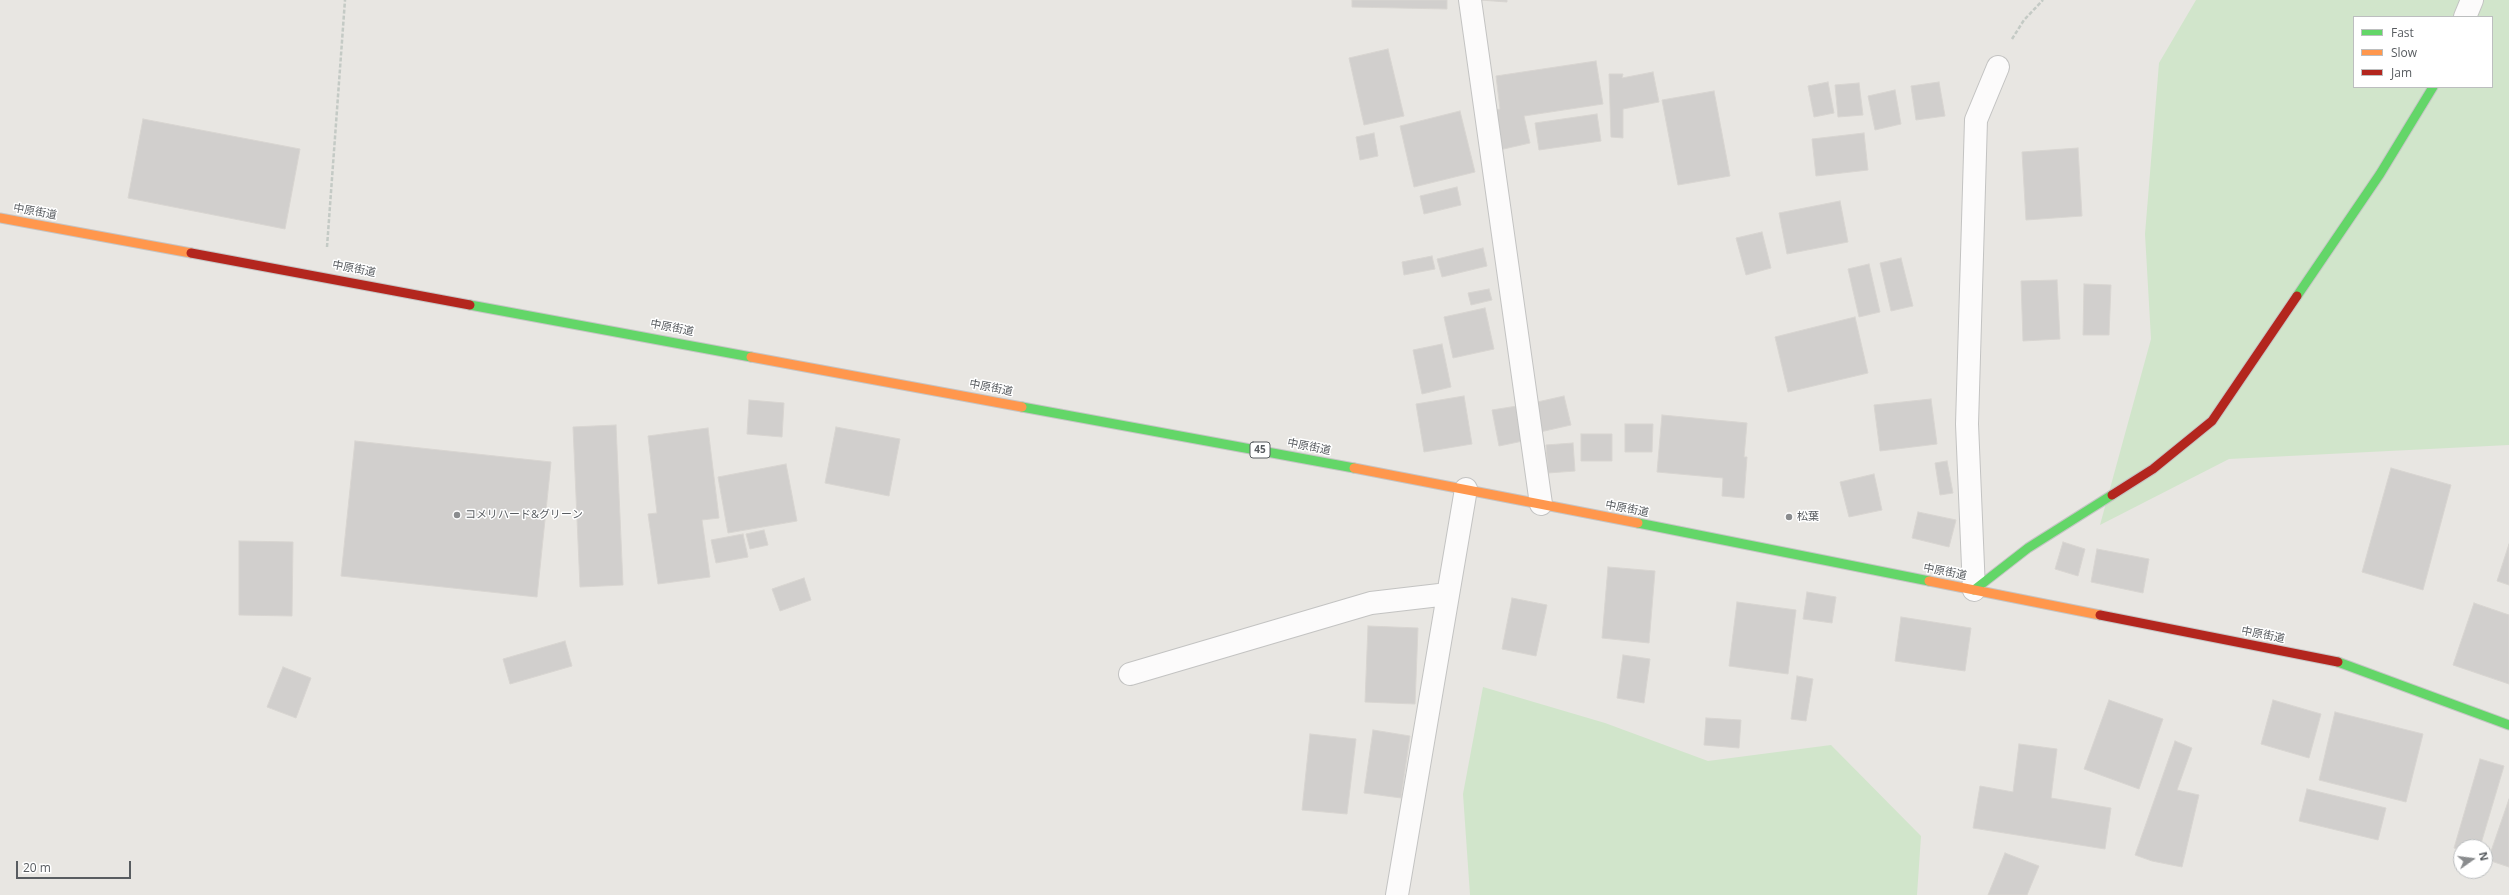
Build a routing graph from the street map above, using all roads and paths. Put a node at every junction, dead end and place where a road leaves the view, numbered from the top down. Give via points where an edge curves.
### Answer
1 (345, 0) edge
2 (1470, 0) edge
3 (2043, 0) edge
4 (2472, 0) edge
5 (2465, 16) edge
6 (1998, 67) joint
7 (2432, 88) edge
8 (0, 218) edge
9 (325, 276) junction
10 (1466, 489) junction
11 (1541, 504) junction
12 (1974, 590) junction
13 (1448, 594) junction
14 (1130, 674) dead end
15 (2509, 725) edge
16 (1397, 895) edge

1 - 9 path
2 - 11 street
3 - 6 path via 2024,20
4 - 5 street
6 - 12 street via 1976,120 1967,424
7 - 12 main road via 2380,174 2212,420 2153,469 2028,548
8 - 9 main road, 中原街道 / 45
9 - 10 main road, 中原街道 / 45
10 - 11 main road, 中原街道 / 45
10 - 13 street
11 - 12 main road, 中原街道 / 45
12 - 15 main road, 中原街道 / 45 via 2334,661
13 - 14 street via 1371,603
13 - 16 street

